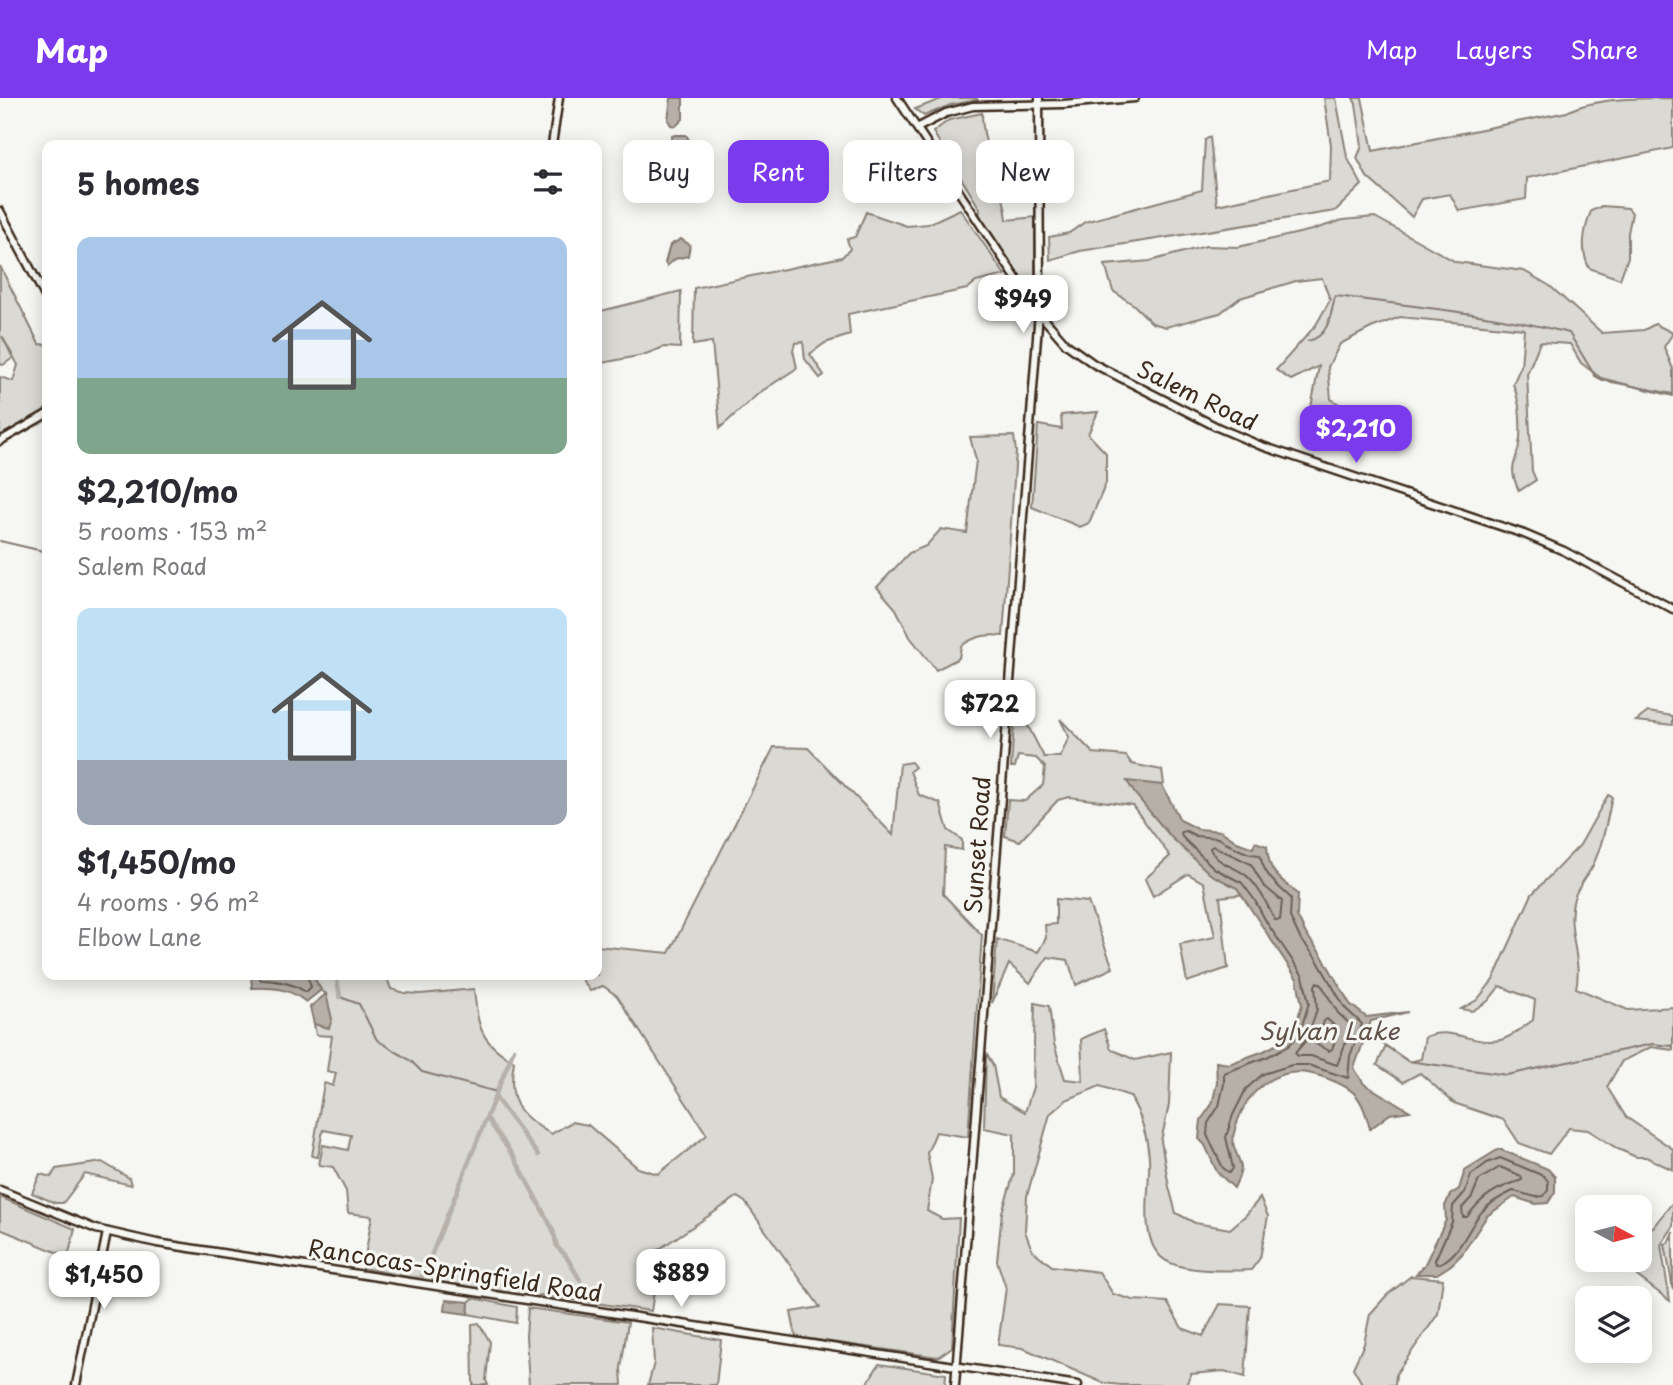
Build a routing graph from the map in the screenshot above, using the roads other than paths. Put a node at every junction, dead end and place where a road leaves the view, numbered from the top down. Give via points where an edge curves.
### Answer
1 (559, 98) edge
2 (897, 98) edge
3 (1135, 98) edge
4 (1039, 101) edge
5 (917, 128) junction
6 (553, 140) edge
7 (0, 211) edge
8 (1040, 278) junction
9 (1020, 287) junction
10 (42, 291) edge
11 (1039, 313) junction
12 (42, 417) edge
13 (0, 441) edge
14 (1673, 609) edge
15 (0, 1190) edge
16 (107, 1232) junction
17 (956, 1367) junction
18 (76, 1385) edge
19 (955, 1385) edge
20 (1078, 1385) edge

1 - 6 street
2 - 5 street, Salem Road
3 - 4 street
4 - 5 street via 961,108
4 - 8 street, Sunset Road
5 - 9 street, Salem Road
7 - 10 street
8 - 9 street via 1033,289
8 - 11 street, Sunset Road
9 - 11 street, Salem Road
11 - 14 street, Salem Road via 1066,344 1094,364 1225,431 1524,534
11 - 17 street, Sunset Road
12 - 13 street
15 - 16 street, Rancocas-Springfield Road
16 - 17 street, Rancocas-Springfield Road
16 - 18 street
17 - 19 street, Sunset Road
17 - 20 street, Rancocas-Springfield Road

